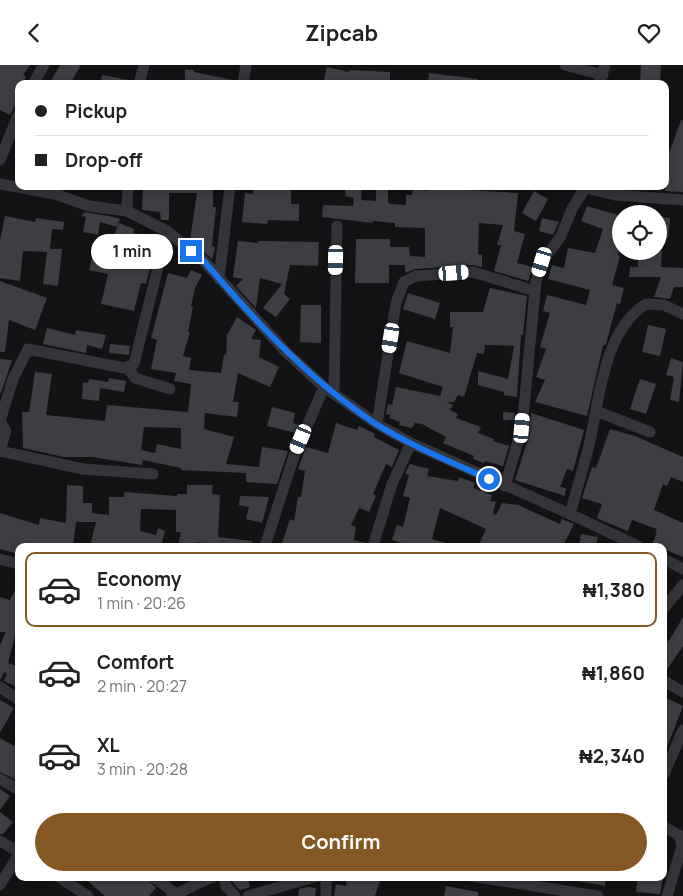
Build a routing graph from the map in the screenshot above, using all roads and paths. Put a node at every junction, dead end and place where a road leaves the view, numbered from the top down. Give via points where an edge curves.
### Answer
1 (44, 65) edge
2 (144, 65) edge
3 (246, 65) edge
4 (565, 65) edge
5 (602, 75) edge
6 (35, 80) edge
7 (141, 80) edge
8 (244, 80) edge
9 (15, 123) edge
10 (0, 160) edge
11 (0, 184) edge
12 (15, 187) edge
13 (33, 190) edge
14 (128, 190) edge
15 (230, 190) edge
16 (580, 190) edge
17 (598, 190) edge
18 (683, 200) edge
19 (127, 211) junction
20 (337, 227) dead end
21 (167, 231) junction
22 (219, 279) junction
23 (535, 291) junction
24 (683, 314) edge
25 (128, 368) junction
26 (324, 387) junction
27 (170, 389) dead end
28 (334, 393) junction
29 (596, 411) junction
30 (0, 421) edge
31 (377, 424) junction
32 (650, 432) dead end
33 (411, 443) junction
34 (0, 451) edge
35 (153, 474) dead end
36 (505, 486) junction
37 (570, 513) junction
38 (266, 543) edge
39 (374, 543) edge
40 (632, 543) edge
41 (0, 559) edge
42 (667, 561) edge
43 (15, 563) edge
44 (683, 569) edge
45 (683, 585) edge
46 (667, 604) edge
47 (667, 683) edge
48 (0, 687) edge
49 (683, 692) edge
50 (15, 697) edge
51 (683, 730) edge
52 (667, 767) edge
53 (0, 779) edge
54 (15, 788) edge
55 (667, 829) edge
56 (0, 841) edge
57 (682, 846) edge
58 (15, 850) edge
59 (15, 860) edge
60 (65, 881) edge
61 (158, 881) edge
62 (203, 881) edge
63 (225, 881) edge
64 (300, 881) edge
65 (326, 881) edge
66 (493, 881) edge
67 (0, 885) edge
68 (536, 891) edge
69 (174, 895) edge
70 (88, 896) edge
71 (235, 896) edge
72 (248, 896) edge
73 (326, 896) edge
74 (598, 896) edge
75 (667, 896) edge

1 - 6 street
2 - 7 street
3 - 8 street
4 - 5 street
9 - 10 street
11 - 12 street
13 - 19 street via 55,194 89,207
14 - 19 street
15 - 22 street
16 - 23 street via 561,236 542,262
17 - 18 street via 647,199
19 - 21 street
20 - 28 street
21 - 22 street via 203,260
21 - 25 street via 135,361
22 - 26 street via 285,351
23 - 31 street via 473,272 416,276 404,282 396,303
23 - 36 street via 522,428
24 - 29 street via 652,303 641,306 625,322 601,384
25 - 27 street via 135,378
25 - 30 street via 28,349 13,379
26 - 28 street
26 - 38 street via 294,456
28 - 31 street
29 - 32 street
29 - 37 street
30 - 34 street via 6,435
31 - 33 street
33 - 36 street
33 - 39 street via 392,484
34 - 35 street via 83,469
36 - 37 street
37 - 40 street
41 - 43 street
42 - 44 street
45 - 46 street
47 - 49 street
48 - 50 street
51 - 52 street
53 - 54 street
55 - 57 street via 679,835
56 - 58 street
57 - 75 street
59 - 67 street
60 - 70 street
61 - 69 street
62 - 69 street
63 - 71 street
64 - 72 street
65 - 73 street
66 - 68 street
68 - 74 street

